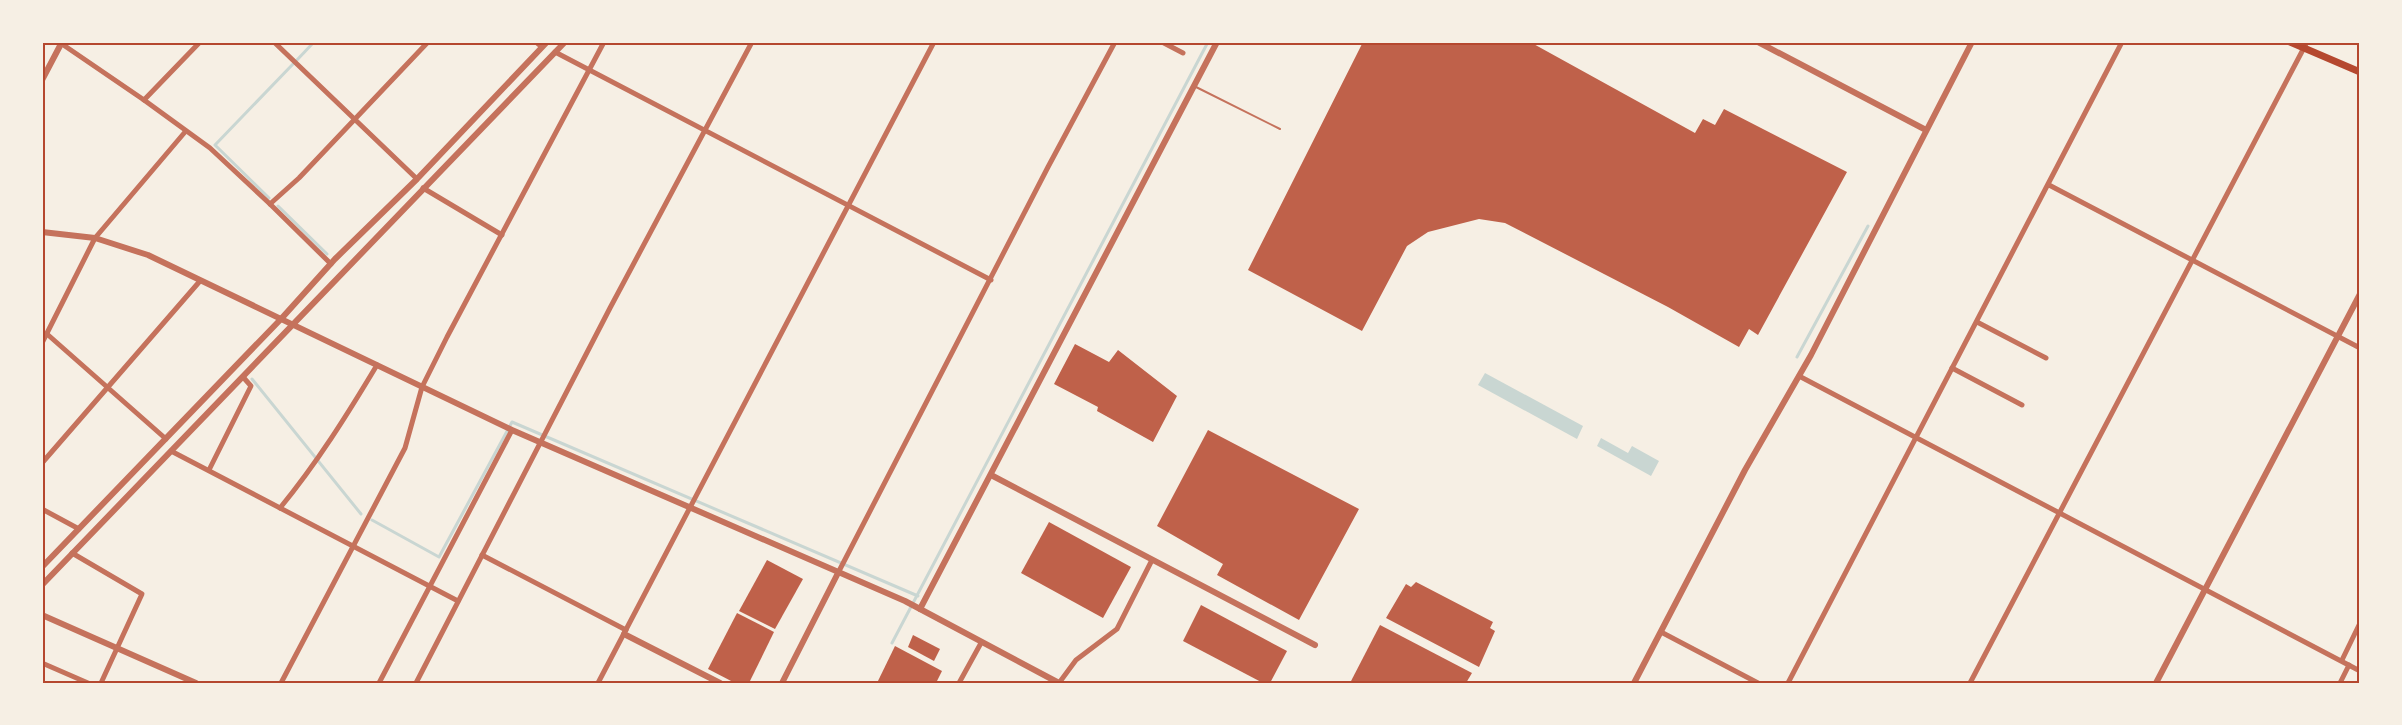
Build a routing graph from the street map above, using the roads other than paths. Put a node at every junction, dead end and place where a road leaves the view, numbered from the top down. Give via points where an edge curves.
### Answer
1 (200, 42) edge
2 (274, 42) edge
3 (428, 42) edge
4 (536, 42) edge
5 (565, 42) edge
6 (604, 42) edge
7 (752, 42) edge
8 (934, 42) edge
9 (1115, 42) edge
10 (1161, 42) edge
11 (1217, 42) edge
12 (1758, 42) edge
13 (1972, 42) edge
14 (2122, 42) edge
15 (2290, 42) edge
16 (62, 43) edge
17 (544, 45) edge
18 (2306, 45) edge
19 (555, 52) junction
20 (1183, 53) dead end
21 (590, 70) junction
22 (2360, 72) edge
23 (42, 80) edge
24 (1194, 86) junction
25 (144, 100) junction
26 (354, 119) junction
27 (1280, 129) dead end
28 (705, 130) junction
29 (1926, 130) junction
30 (185, 132) junction
31 (417, 179) junction
32 (2049, 185) junction
33 (423, 188) junction
34 (270, 204) junction
35 (848, 206) junction
36 (42, 232) edge
37 (502, 235) junction
38 (95, 238) junction
39 (2192, 260) junction
40 (331, 264) junction
41 (200, 280) junction
42 (991, 280) junction
43 (2360, 294) edge
44 (281, 319) junction
45 (1977, 322) junction
46 (293, 325) junction
47 (46, 334) junction
48 (2337, 337) junction
49 (42, 343) edge
50 (2360, 348) edge
51 (2046, 358) dead end
52 (377, 365) junction
53 (1952, 369) junction
54 (1799, 376) junction
55 (243, 377) junction
56 (107, 387) junction
57 (422, 387) junction
58 (2022, 405) dead end
59 (512, 430) junction
60 (1916, 438) junction
61 (166, 439) junction
62 (541, 442) junction
63 (171, 450) junction
64 (42, 463) edge
65 (208, 470) junction
66 (991, 475) junction
67 (690, 506) junction
68 (280, 508) junction
69 (42, 509) edge
70 (2060, 513) junction
71 (79, 529) junction
72 (353, 545) junction
73 (72, 553) junction
74 (482, 555) junction
75 (1152, 560) junction
76 (42, 567) edge
77 (838, 573) junction
78 (42, 585) edge
79 (430, 585) junction
80 (2206, 590) junction
81 (926, 598) junction
82 (458, 601) junction
83 (920, 609) junction
84 (42, 615) edge
85 (933, 617) junction
86 (2360, 623) edge
87 (625, 632) junction
88 (1661, 632) junction
89 (981, 643) junction
90 (1315, 645) dead end
91 (117, 648) junction
92 (2342, 660) junction
93 (42, 663) edge
94 (2349, 665) junction
95 (2360, 671) edge
96 (87, 683) edge
97 (101, 683) edge
98 (196, 683) edge
99 (281, 683) edge
100 (379, 683) edge
101 (416, 683) edge
102 (598, 683) edge
103 (720, 683) edge
104 (782, 683) edge
105 (960, 683) edge
106 (1059, 683) edge
107 (1634, 683) edge
108 (1758, 683) edge
109 (1788, 683) edge
110 (1970, 683) edge
111 (2157, 683) edge
112 (2340, 683) edge

1 - 25 street
2 - 26 street
3 - 26 street
4 - 17 street
5 - 19 street
6 - 21 street
7 - 28 street
8 - 35 street
9 - 42 street
10 - 20 street
11 - 24 street
12 - 29 street
13 - 29 street
14 - 32 street
15 - 18 main road
16 - 23 street
16 - 25 street
17 - 31 street
18 - 22 main road
18 - 39 street
19 - 21 street
19 - 33 street
21 - 28 street
21 - 37 street
24 - 27 lane
24 - 66 street
25 - 30 street
26 - 31 street
26 - 34 street
28 - 35 street
28 - 62 street
29 - 54 street
30 - 34 street via 210,148
30 - 38 street
31 - 40 street
32 - 39 street
32 - 45 street
33 - 37 street
33 - 46 street
34 - 40 street
35 - 42 street
35 - 67 street
36 - 38 street
37 - 57 street
38 - 41 street via 135,250
38 - 47 street
39 - 48 street
39 - 70 street
40 - 44 street
41 - 44 street
41 - 56 street
42 - 77 street
43 - 48 street
44 - 46 street
44 - 61 street
45 - 51 street
45 - 53 street
46 - 52 street
46 - 55 street
47 - 49 street
47 - 56 street
48 - 50 street
48 - 80 street
52 - 57 street
52 - 68 street via 321,455
53 - 58 street
53 - 60 street
54 - 60 street
54 - 88 street
55 - 63 street
55 - 65 street via 251,386
56 - 61 street
56 - 64 street
57 - 59 street
57 - 72 street via 405,448
59 - 62 street
59 - 79 street
60 - 70 street
60 - 109 street
61 - 71 street
62 - 67 street
62 - 74 street
63 - 65 street
63 - 73 street
65 - 68 street
66 - 75 street
66 - 81 street
67 - 77 street
67 - 87 street
68 - 72 street
69 - 71 street
70 - 80 street
70 - 110 street
71 - 76 street
72 - 79 street
72 - 99 street
73 - 78 street
73 - 91 street via 142,594
74 - 82 street
74 - 87 street
75 - 90 street
75 - 106 street via 1117,629 1076,660
77 - 83 street
77 - 104 street
79 - 82 street
79 - 100 street
80 - 92 street
80 - 111 street
81 - 83 street
81 - 85 street via 926,609
82 - 101 street
83 - 85 street
84 - 91 street
85 - 89 street
86 - 92 street
87 - 102 street
87 - 103 street
88 - 107 street
88 - 108 street
89 - 105 street
89 - 106 street
91 - 97 street
91 - 98 street
92 - 94 street
93 - 96 street
94 - 95 street
94 - 112 street

